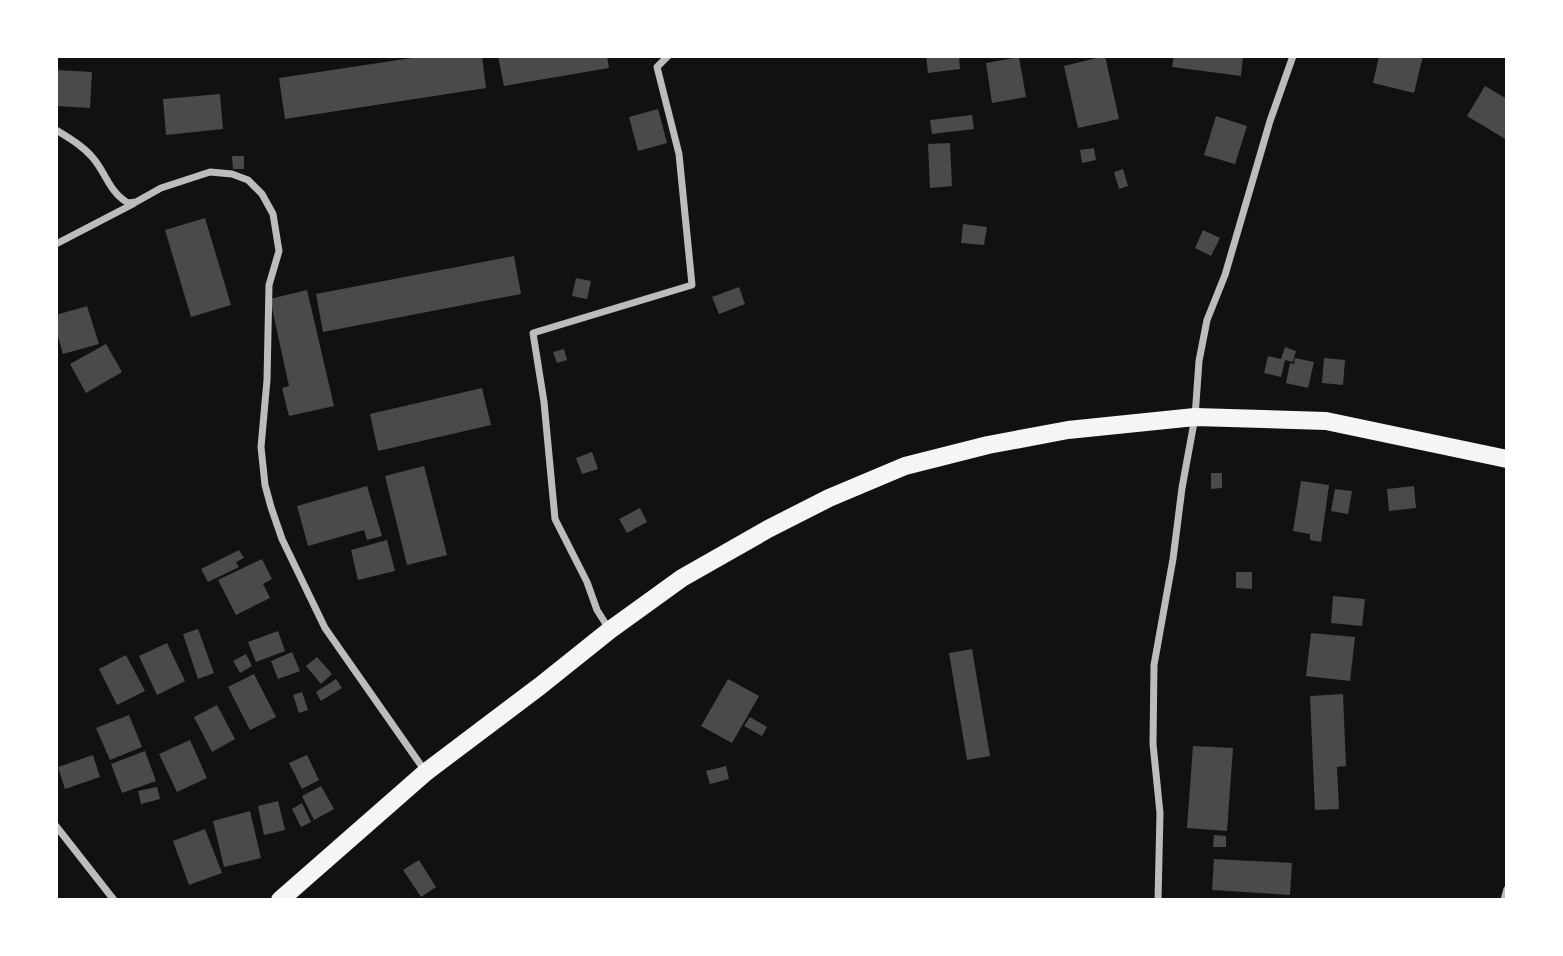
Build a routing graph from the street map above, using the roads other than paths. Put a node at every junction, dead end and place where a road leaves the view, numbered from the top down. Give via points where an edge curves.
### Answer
1 (668, 56) edge
2 (1293, 56) edge
3 (56, 130) edge
4 (136, 202) junction
5 (56, 244) edge
6 (1195, 417) junction
7 (1507, 459) edge
8 (610, 630) junction
9 (426, 772) junction
10 (56, 826) edge
11 (1507, 889) edge
12 (114, 900) edge
13 (280, 900) edge
14 (1158, 900) edge
15 (1504, 900) edge

1 - 8 street via 657,66 679,154 692,285 533,333 555,519
2 - 6 street via 1207,320
3 - 4 street via 87,150 112,191 128,203
4 - 5 street
4 - 9 street via 161,188 210,172 248,180 273,214 279,251 269,285 261,447 271,507 325,628
6 - 7 highway via 1326,421
6 - 8 highway via 1068,430 905,466 768,529 682,578
6 - 14 street via 1154,665
8 - 9 highway
9 - 13 highway
10 - 12 street
11 - 15 street

